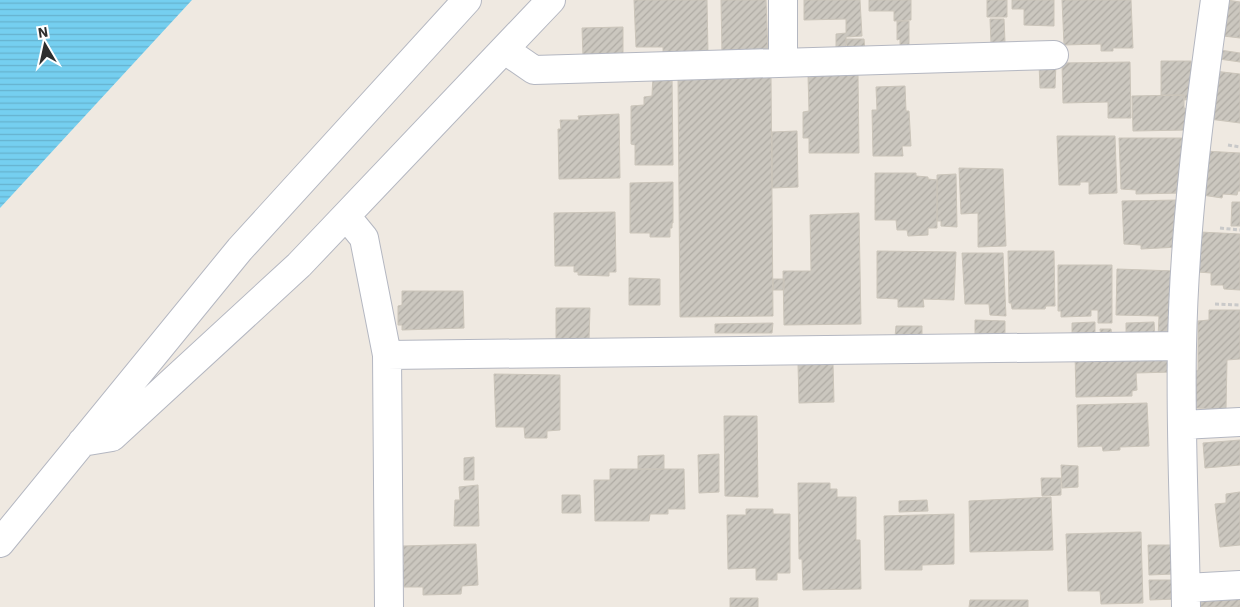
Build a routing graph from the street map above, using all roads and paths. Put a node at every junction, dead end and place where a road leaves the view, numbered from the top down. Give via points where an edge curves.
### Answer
1 (467, 0) edge
2 (551, 0) edge
3 (783, 0) edge
4 (1215, 0) edge
5 (505, 50) junction
6 (1054, 55) dead end
7 (783, 62) junction
8 (346, 216) junction
9 (1182, 346) junction
10 (387, 355) junction
11 (1240, 422) edge
12 (1182, 425) junction
13 (82, 442) junction
14 (0, 543) edge
15 (1240, 585) edge
16 (1186, 597) edge
17 (389, 607) edge

1 - 13 street via 240,249
2 - 5 street
3 - 7 street
4 - 9 street via 1193,180
5 - 7 street via 534,70
5 - 8 street
6 - 7 street
8 - 10 street via 364,238
8 - 13 street via 299,265 112,436
9 - 10 street
9 - 12 street
10 - 17 street
11 - 12 street
12 - 16 street
13 - 14 street
15 - 16 street

